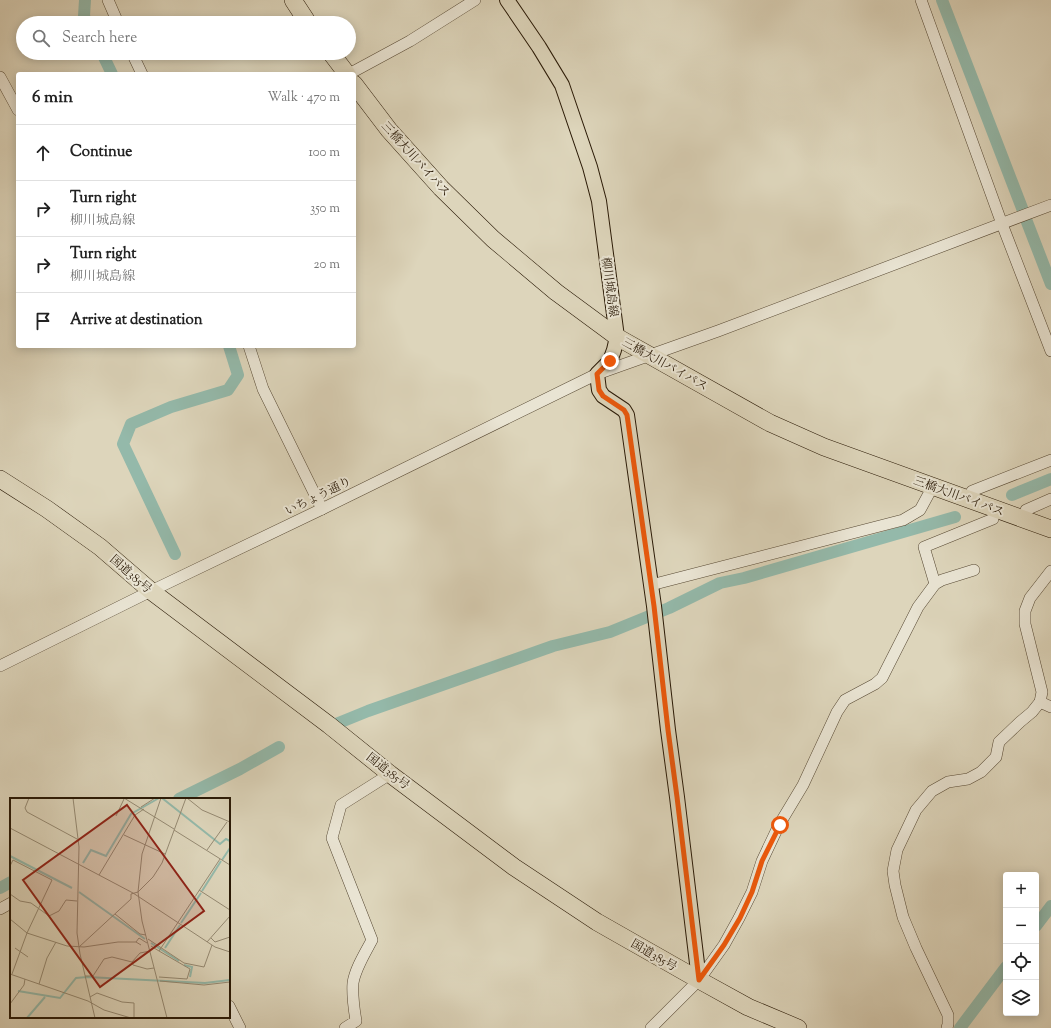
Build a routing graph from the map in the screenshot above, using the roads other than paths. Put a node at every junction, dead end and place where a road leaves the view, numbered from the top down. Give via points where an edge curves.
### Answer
1 (108, 0) edge
2 (293, 0) edge
3 (475, 0) edge
4 (507, 0) edge
5 (921, 0) edge
6 (115, 16) edge
7 (303, 16) edge
8 (135, 60) edge
9 (337, 60) edge
10 (141, 72) edge
11 (346, 72) edge
12 (352, 72) edge
13 (0, 76) edge
14 (356, 87) edge
15 (16, 106) edge
16 (1051, 205) edge
17 (1002, 224) junction
18 (617, 337) junction
19 (250, 348) edge
20 (1051, 352) edge
21 (650, 356) junction
22 (597, 374) junction
23 (1051, 460) edge
24 (1, 480) edge
25 (932, 486) junction
26 (972, 491) dead end
27 (1051, 499) edge
28 (322, 509) junction
29 (1026, 510) dead end
30 (993, 519) dead end
31 (1051, 530) edge
32 (974, 570) dead end
33 (1051, 571) edge
34 (651, 584) junction
35 (935, 584) junction
36 (151, 591) junction
37 (0, 666) edge
38 (1040, 702) junction
39 (1051, 707) edge
40 (390, 774) junction
41 (10, 904) edge
42 (0, 909) edge
43 (702, 982) junction
44 (230, 1008) edge
45 (240, 1028) edge
46 (345, 1028) edge
47 (651, 1028) edge
48 (798, 1028) edge
49 (947, 1028) edge

1 - 6 street
2 - 7 highway
3 - 12 street via 410,41
4 - 18 main road, 柳川城島線 via 562,85 590,167 599,201
5 - 17 street
8 - 10 street
9 - 11 highway
13 - 15 street
14 - 18 highway, 三橋大川バイパス via 389,130 446,193 550,287
16 - 17 street, いちょう通り
17 - 20 street
17 - 21 street, いちょう通り
18 - 21 highway, 三橋大川バイパス
18 - 22 main road, 柳川城島線 via 610,361
19 - 28 street via 263,389
21 - 22 street, いちょう通り
21 - 25 highway, 三橋大川バイパス via 770,423 824,447
22 - 28 street, いちょう通り
22 - 34 main road via 599,390 603,396 624,410 627,415
23 - 26 street
24 - 36 highway, 国道385号 via 100,547
25 - 31 highway, 三橋大川バイパス
25 - 34 street via 920,510 903,520
27 - 29 street
28 - 36 street, いちょう通り
30 - 35 street via 924,547
32 - 35 street
33 - 38 street via 1030,598 1026,611 1025,624 1042,692
34 - 43 main road
35 - 43 street via 918,607 882,678 845,700 837,712 803,785 762,861 740,918
36 - 37 street, いちょう通り
36 - 40 highway, 国道385号
38 - 39 street
38 - 49 street via 999,742 996,757 981,772 968,779 948,782 932,791 916,810 897,850 893,871 903,917 948,1015
40 - 43 highway, 国道385号 via 514,866 597,922
40 - 46 street via 341,806 332,838 372,940 359,964 353,983 356,1021
41 - 42 street
43 - 47 street
43 - 48 highway, 国道385号 via 748,1007
44 - 45 street

